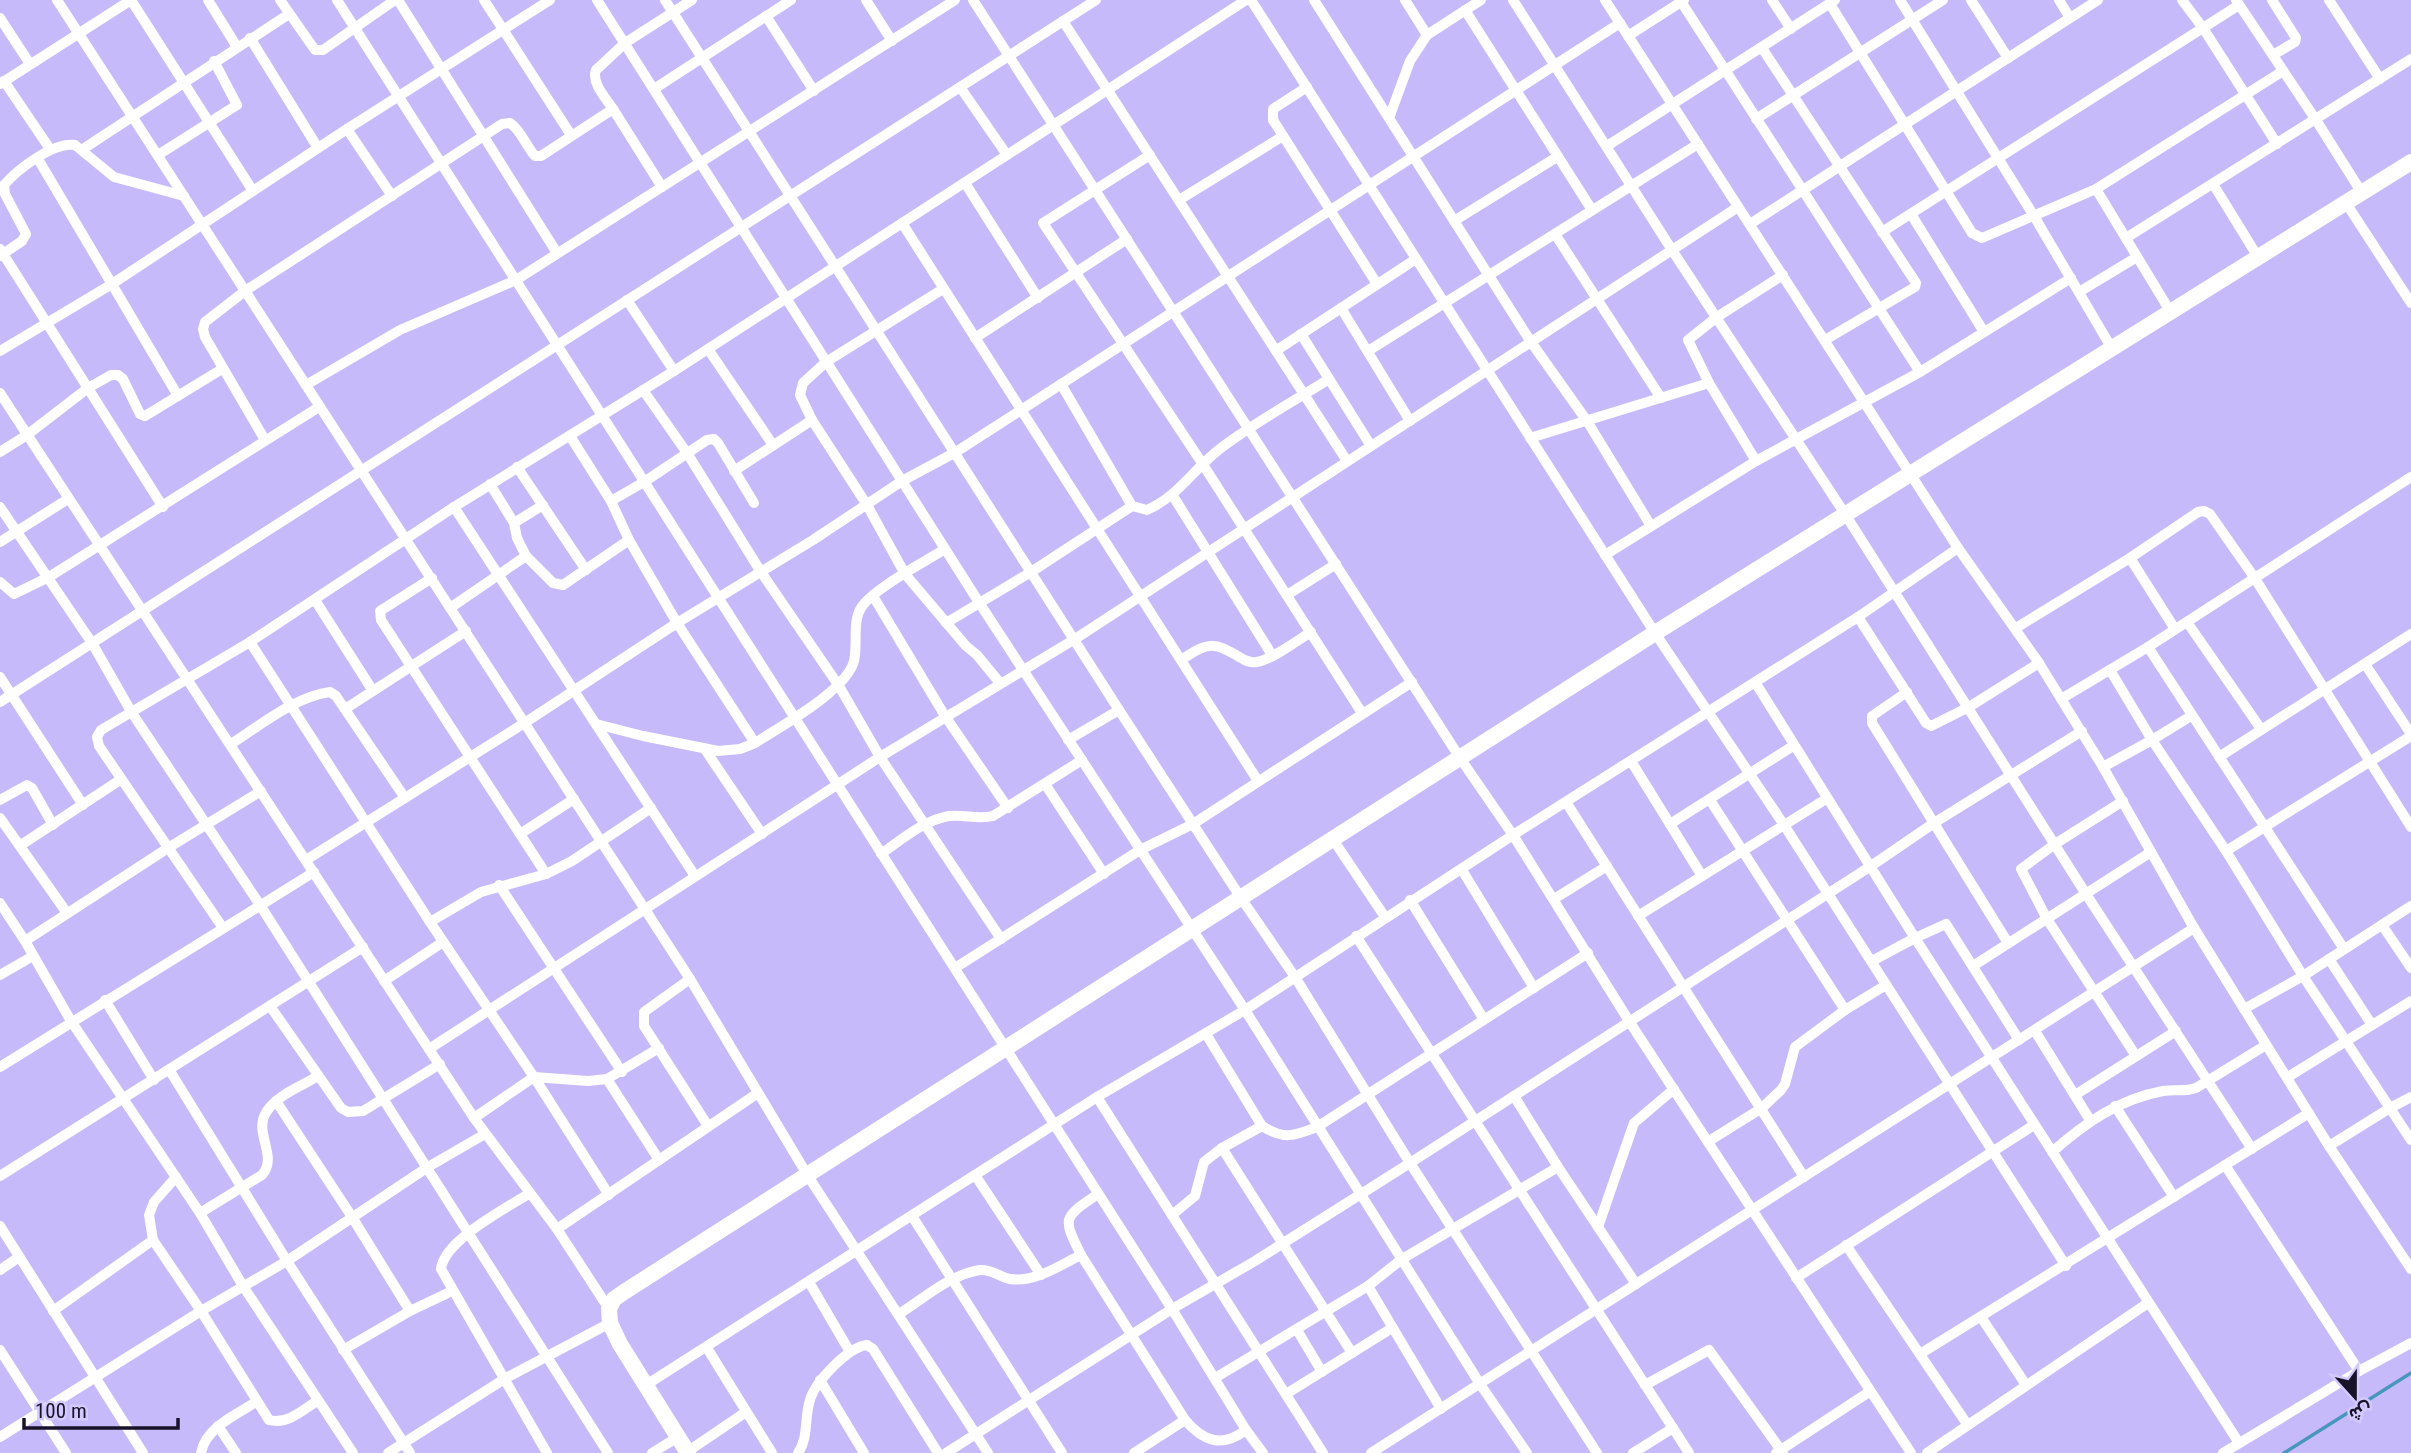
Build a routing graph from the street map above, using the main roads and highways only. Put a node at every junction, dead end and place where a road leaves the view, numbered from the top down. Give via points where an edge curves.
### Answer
1 (2411, 162) edge
2 (688, 1452) edge

1 - 2 main road via 1655,633 624,1292 614,1300 609,1316

